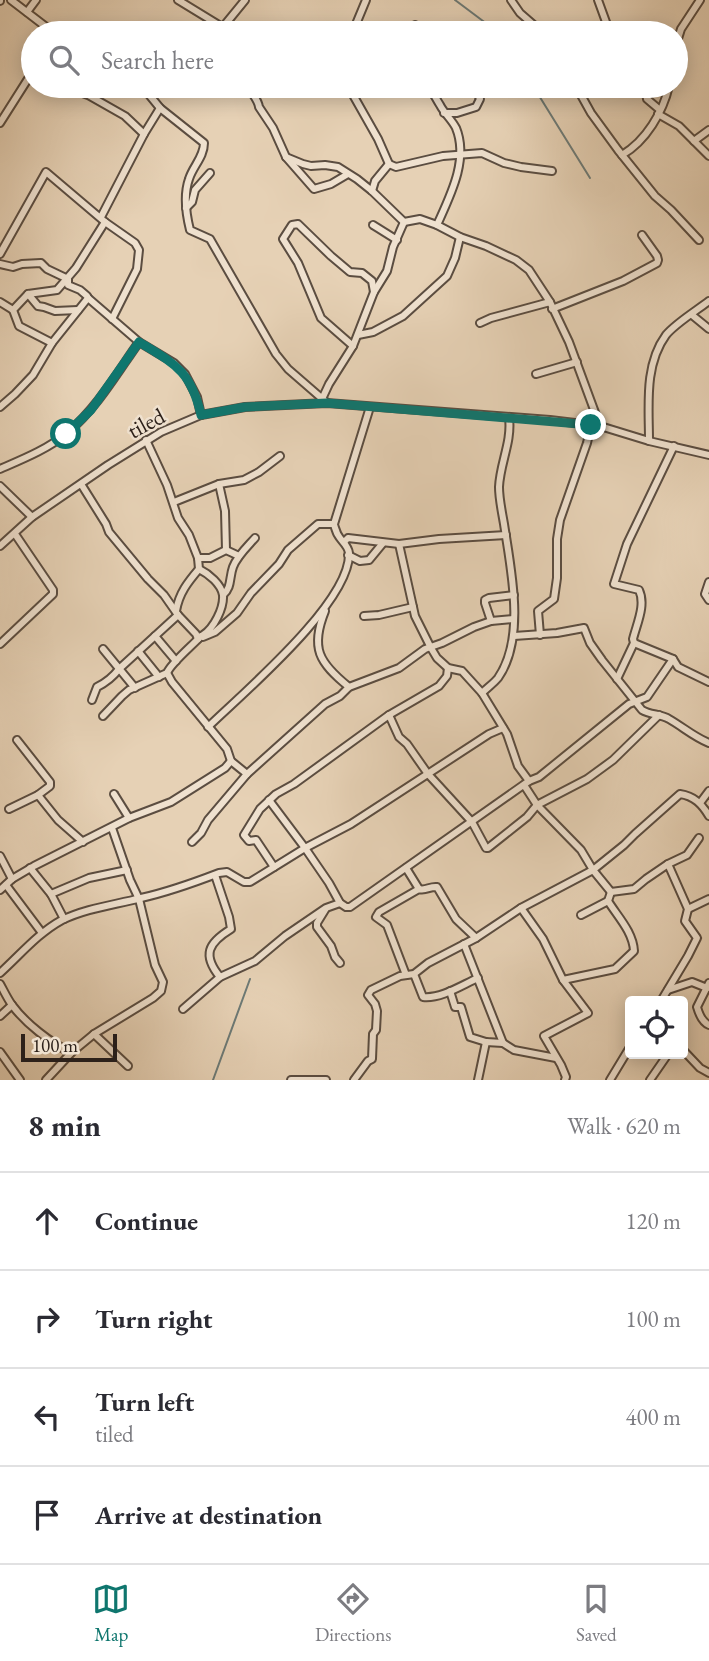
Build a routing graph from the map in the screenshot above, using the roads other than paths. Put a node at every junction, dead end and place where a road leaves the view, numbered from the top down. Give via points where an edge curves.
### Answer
1 (11, 0) edge
2 (36, 0) edge
3 (178, 0) edge
4 (245, 0) edge
5 (366, 0) edge
6 (511, 0) edge
7 (598, 0) edge
8 (700, 0) edge
9 (27, 12) junction
10 (39, 21) edge
11 (213, 21) edge
12 (228, 21) edge
13 (357, 21) edge
14 (529, 21) edge
15 (606, 21) edge
16 (686, 21) edge
17 (21, 90) edge
18 (93, 98) edge
19 (152, 98) edge
20 (254, 98) edge
21 (357, 98) edge
22 (436, 98) edge
23 (480, 98) edge
24 (583, 98) edge
25 (647, 98) edge
26 (664, 98) edge
27 (160, 108) junction
28 (659, 112) junction
29 (444, 113) junction
30 (0, 123) edge
31 (709, 130) edge
32 (144, 134) junction
33 (694, 141) junction
34 (460, 154) junction
35 (622, 156) junction
36 (709, 156) edge
37 (286, 157) junction
38 (389, 164) junction
39 (552, 171) dead end
40 (210, 173) dead end
41 (348, 174) junction
42 (372, 191) junction
43 (185, 209) junction
44 (103, 220) junction
45 (404, 222) junction
46 (373, 225) dead end
47 (437, 225) junction
48 (642, 235) dead end
49 (460, 237) junction
50 (397, 240) junction
51 (699, 240) dead end
52 (0, 254) edge
53 (0, 264) edge
54 (68, 279) junction
55 (374, 292) junction
56 (28, 294) junction
57 (88, 298) junction
58 (709, 301) edge
59 (0, 302) edge
60 (551, 305) junction
61 (13, 310) junction
62 (79, 310) junction
63 (692, 315) junction
64 (112, 319) junction
65 (480, 323) dead end
66 (709, 329) edge
67 (358, 335) junction
68 (139, 342) junction
69 (52, 343) junction
70 (353, 346) junction
71 (577, 362) junction
72 (536, 374) dead end
73 (324, 401) junction
74 (0, 407) edge
75 (370, 407) junction
76 (201, 415) junction
77 (509, 418) junction
78 (591, 425) junction
79 (600, 426) junction
80 (146, 440) junction
81 (649, 441) junction
82 (674, 446) junction
83 (709, 455) edge
84 (280, 456) dead end
85 (0, 469) edge
86 (81, 484) junction
87 (219, 484) junction
88 (0, 486) edge
89 (174, 502) junction
90 (33, 517) junction
91 (334, 524) junction
92 (15, 534) junction
93 (506, 535) junction
94 (255, 538) dead end
95 (344, 542) junction
96 (383, 543) junction
97 (399, 544) junction
98 (0, 546) edge
99 (226, 550) junction
100 (348, 555) junction
101 (239, 556) junction
102 (198, 558) junction
103 (199, 569) junction
104 (709, 582) edge
105 (514, 594) junction
106 (223, 595) junction
107 (709, 600) edge
108 (327, 606) junction
109 (413, 607) junction
110 (177, 613) junction
111 (364, 616) dead end
112 (491, 621) junction
113 (513, 622) junction
114 (524, 635) junction
115 (540, 635) junction
116 (155, 636) junction
117 (513, 636) junction
118 (200, 638) junction
119 (634, 643) junction
120 (0, 644) edge
121 (431, 648) junction
122 (103, 649) dead end
123 (138, 651) junction
124 (673, 659) junction
125 (176, 661) junction
126 (678, 667) junction
127 (667, 668) junction
128 (119, 669) junction
129 (448, 671) junction
130 (167, 673) junction
131 (159, 677) junction
132 (617, 679) junction
133 (709, 682) edge
134 (349, 687) junction
135 (135, 688) junction
136 (482, 693) junction
137 (92, 700) dead end
138 (633, 702) junction
139 (389, 715) junction
140 (659, 715) junction
141 (103, 716) dead end
142 (208, 727) junction
143 (503, 728) junction
144 (17, 740) dead end
145 (709, 743) edge
146 (231, 761) junction
147 (247, 774) junction
148 (428, 774) junction
149 (526, 783) junction
150 (709, 791) edge
151 (114, 794) dead end
152 (38, 795) junction
153 (269, 800) junction
154 (700, 803) junction
155 (537, 805) junction
156 (9, 808) dead end
157 (709, 816) edge
158 (129, 818) junction
159 (472, 822) junction
160 (111, 828) junction
161 (699, 838) dead end
162 (83, 842) junction
163 (192, 842) dead end
164 (305, 848) junction
165 (0, 856) edge
166 (668, 864) junction
167 (274, 867) junction
168 (406, 868) junction
169 (30, 869) junction
170 (127, 870) junction
171 (593, 870) junction
172 (215, 875) junction
173 (12, 879) junction
174 (3, 888) edge
175 (419, 889) junction
176 (611, 892) junction
177 (51, 894) junction
178 (139, 899) junction
179 (709, 899) edge
180 (608, 901) junction
181 (340, 903) junction
182 (326, 908) junction
183 (522, 908) junction
184 (688, 909) junction
185 (581, 915) dead end
186 (65, 919) junction
187 (42, 933) junction
188 (476, 938) junction
189 (464, 944) junction
190 (340, 963) dead end
191 (0, 973) edge
192 (410, 974) junction
193 (220, 977) junction
194 (478, 978) junction
195 (563, 980) junction
196 (0, 985) edge
197 (708, 986) edge
198 (668, 990) junction
199 (450, 991) junction
200 (664, 996) edge
201 (12, 1005) junction
202 (183, 1009) dead end
203 (0, 1016) edge
204 (709, 1026) edge
205 (94, 1034) junction
206 (486, 1042) junction
207 (503, 1043) junction
208 (0, 1052) edge
209 (71, 1052) junction
210 (625, 1055) edge
211 (688, 1056) edge
212 (556, 1058) junction
213 (664, 1059) edge
214 (128, 1066) dead end
215 (709, 1073) edge
216 (50, 1079) edge
217 (20, 1080) edge
218 (291, 1080) edge
219 (327, 1080) edge
220 (354, 1080) edge
221 (478, 1080) edge
222 (565, 1080) edge
223 (610, 1080) edge
224 (650, 1080) edge

1 - 9 street
2 - 9 street
3 - 11 street
4 - 12 street
5 - 13 street
6 - 14 street
7 - 15 street
8 - 16 street
9 - 10 street
17 - 30 street
18 - 32 street via 125,116
19 - 27 street
20 - 37 street
21 - 38 street
22 - 29 street
23 - 29 street via 476,107
24 - 35 street
25 - 28 street
26 - 28 street
27 - 32 street
27 - 43 street via 204,143 189,180
28 - 33 street
28 - 35 street via 639,144
29 - 34 street via 455,127
31 - 33 street
32 - 44 street
33 - 36 street
34 - 38 street via 396,167
34 - 39 street via 482,153 504,163
34 - 47 street
35 - 51 street
37 - 41 street via 311,166 338,167
37 - 41 street via 314,189
38 - 42 street
40 - 43 street
41 - 42 street
42 - 45 street
43 - 73 street via 190,230 210,239 276,354
44 - 52 street via 46,172
44 - 54 street
44 - 64 street via 139,250 137,269
45 - 47 street via 419,219
45 - 50 street
46 - 50 street
47 - 49 street
48 - 60 street via 657,263 623,281
49 - 60 street via 529,270
49 - 67 street via 447,276 403,316
50 - 55 street
53 - 54 street via 41,263
54 - 56 street via 57,290
54 - 57 street via 68,285
55 - 67 street
55 - 70 street via 372,281 362,273 350,272 298,224 292,225 284,239 321,318
56 - 61 street
56 - 62 street via 38,306
57 - 62 street
57 - 64 street
58 - 63 street
59 - 61 street
60 - 65 street
60 - 71 street
61 - 69 street via 19,326
62 - 69 street
63 - 66 street
63 - 81 street via 666,335 653,363
64 - 68 street
67 - 70 street
68 - 76 street via 185,374
68 - 85 street via 91,410 66,434 32,456
69 - 74 street via 33,375
70 - 73 street via 329,384
71 - 72 street
71 - 79 street
73 - 75 street, tiled
73 - 76 street, tiled
75 - 77 street, tiled
75 - 91 street
76 - 80 street, tiled
77 - 78 street, tiled
77 - 93 street via 510,438 499,486
78 - 79 street, tiled
78 - 115 street via 560,520 556,589 554,599 538,611
79 - 81 street, tiled
80 - 86 street, tiled
80 - 89 street
81 - 82 street, tiled
82 - 83 street, tiled
82 - 119 street via 627,544 614,584 639,590 642,596
84 - 87 street via 251,477
86 - 90 street, tiled
86 - 110 street via 109,532
87 - 89 street
87 - 99 street
88 - 90 street
89 - 102 street
90 - 92 street, tiled
91 - 95 street
91 - 118 street via 318,524 288,550 237,613
92 - 98 street, tiled
92 - 120 street via 53,594
93 - 97 street
93 - 105 street
94 - 101 street
95 - 96 street via 348,538
95 - 100 street
96 - 97 street
96 - 100 street via 369,560
97 - 109 street
99 - 101 street
99 - 102 street
100 - 108 street
101 - 106 street
102 - 103 street
103 - 106 street
103 - 110 street via 182,591
104 - 107 street via 705,594
105 - 112 street via 485,600
105 - 113 street
106 - 118 street via 214,621
108 - 134 street via 317,629 319,655
108 - 142 street
109 - 111 street
109 - 121 street
110 - 116 street
110 - 118 street
112 - 113 street
112 - 121 street
113 - 114 street
113 - 117 street
114 - 115 street
114 - 117 street
115 - 132 street via 584,628
116 - 123 street
116 - 125 street
117 - 136 street via 498,678
118 - 125 street
119 - 124 street
119 - 132 street
121 - 129 street
121 - 134 street via 399,668
122 - 128 street
123 - 128 street
123 - 131 street
124 - 126 street
124 - 127 street
125 - 130 street
126 - 127 street
126 - 133 street
127 - 138 street via 647,697
128 - 135 street
128 - 137 street via 97,687
129 - 136 street via 462,671
129 - 139 street via 439,686
130 - 131 street
130 - 142 street
131 - 135 street
132 - 138 street
134 - 147 street
135 - 141 street
136 - 143 street
138 - 140 street via 647,713
138 - 149 street
139 - 148 street via 399,737
139 - 153 street
140 - 145 street
140 - 155 street via 613,760
142 - 146 street
143 - 148 street
143 - 149 street
144 - 152 street via 50,782
146 - 147 street
146 - 158 street via 171,802
147 - 163 street
148 - 159 street
148 - 164 street
149 - 155 street
149 - 159 street
150 - 154 street
151 - 158 street
152 - 156 street
152 - 162 street
153 - 164 street
153 - 167 street via 244,835 249,841 256,840
154 - 157 street
154 - 171 street via 680,794
155 - 159 street via 488,848
155 - 171 street
158 - 160 street
159 - 168 street
160 - 162 street
160 - 170 street
161 - 166 street via 687,855
162 - 169 street
164 - 167 street
164 - 181 street
165 - 173 street
166 - 176 street via 634,889
166 - 184 street
167 - 172 street via 250,882 227,872
168 - 175 street
168 - 181 street via 349,907
169 - 173 street
169 - 177 street
170 - 177 street via 89,877
170 - 178 street
171 - 176 street
171 - 183 street
172 - 178 street
172 - 193 street via 231,929 210,948 210,963
173 - 174 street
174 - 187 street
175 - 188 street via 437,887 456,919
175 - 192 street via 376,917 387,925
176 - 180 street
177 - 186 street
178 - 186 street
178 - 205 street via 162,991
179 - 184 street
180 - 185 street
180 - 195 street via 630,933 634,951 615,969
181 - 182 street
182 - 190 street via 317,928
182 - 193 street via 255,961
183 - 188 street
183 - 195 street
184 - 198 street via 685,921 697,937
186 - 187 street
187 - 191 street
188 - 189 street
189 - 192 street
189 - 194 street
192 - 199 street via 423,997
192 - 220 street via 368,993 377,1011 372,1059
193 - 202 street
194 - 199 street
194 - 207 street
195 - 212 street via 588,1013 544,1036
196 - 201 street
197 - 198 street via 692,982
197 - 204 street via 697,1007
198 - 200 street
199 - 206 street via 455,1007 461,1007 470,1037
201 - 203 street
201 - 209 street
205 - 209 street
205 - 214 street
206 - 207 street
206 - 221 street
207 - 212 street via 514,1050
208 - 217 street
209 - 216 street
210 - 223 street
211 - 215 street
212 - 222 street
213 - 224 street
218 - 219 street

